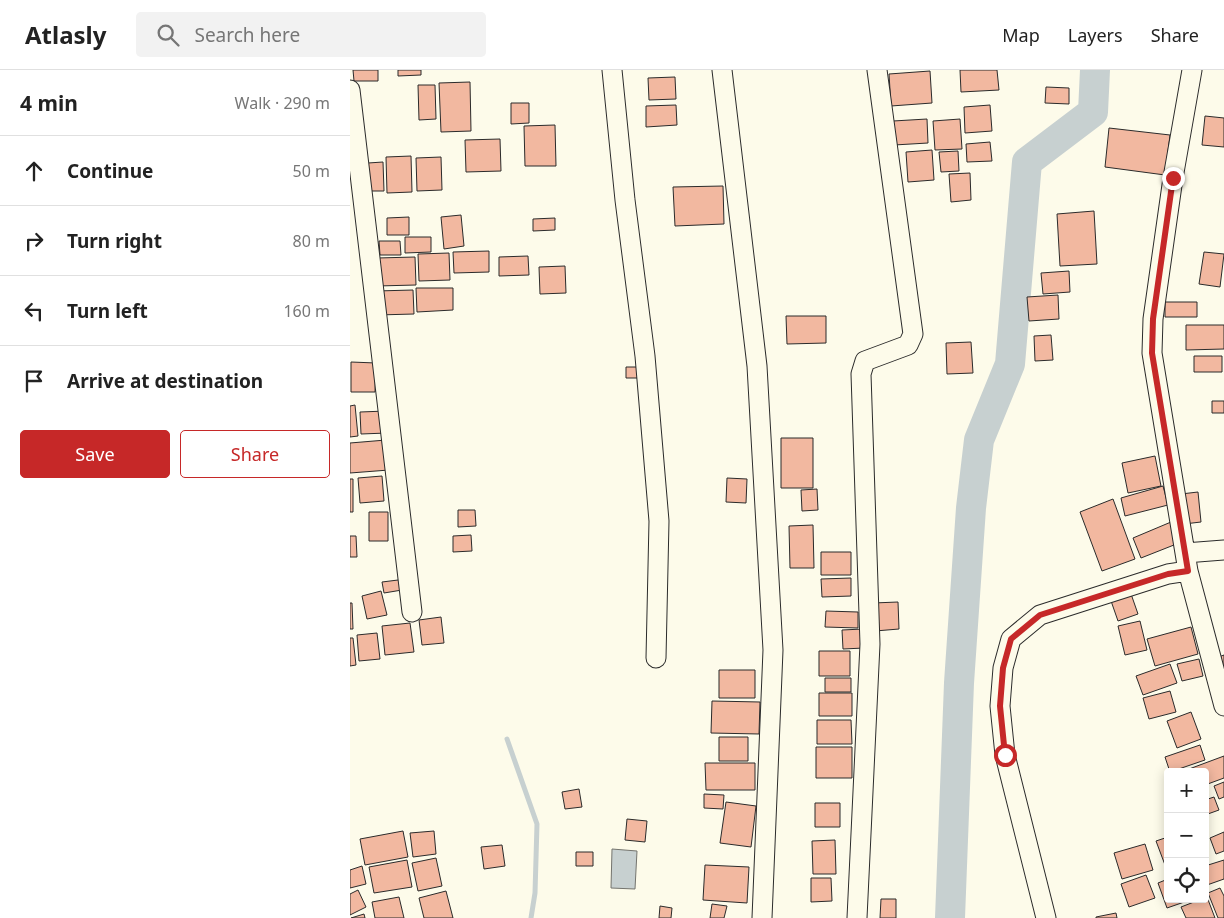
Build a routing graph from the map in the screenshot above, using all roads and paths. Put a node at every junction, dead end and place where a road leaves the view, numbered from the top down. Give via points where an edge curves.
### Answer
1 (612, 70) edge
2 (722, 70) edge
3 (877, 70) edge
4 (1192, 70) edge
5 (350, 90) edge
6 (1224, 550) edge
7 (1187, 562) junction
8 (412, 612) dead end
9 (656, 658) dead end
10 (1224, 706) edge
11 (762, 918) edge
12 (857, 918) edge
13 (1046, 918) edge

1 - 9 street via 645,356 659,520
2 - 11 street via 758,366 773,650
3 - 12 street via 913,334 908,345 865,361 861,374 870,644
4 - 7 street via 1173,178 1152,353
5 - 8 street
6 - 7 street
7 - 10 street
7 - 13 street via 1168,574 1040,615 1011,639 1003,668 1000,706 1005,755

